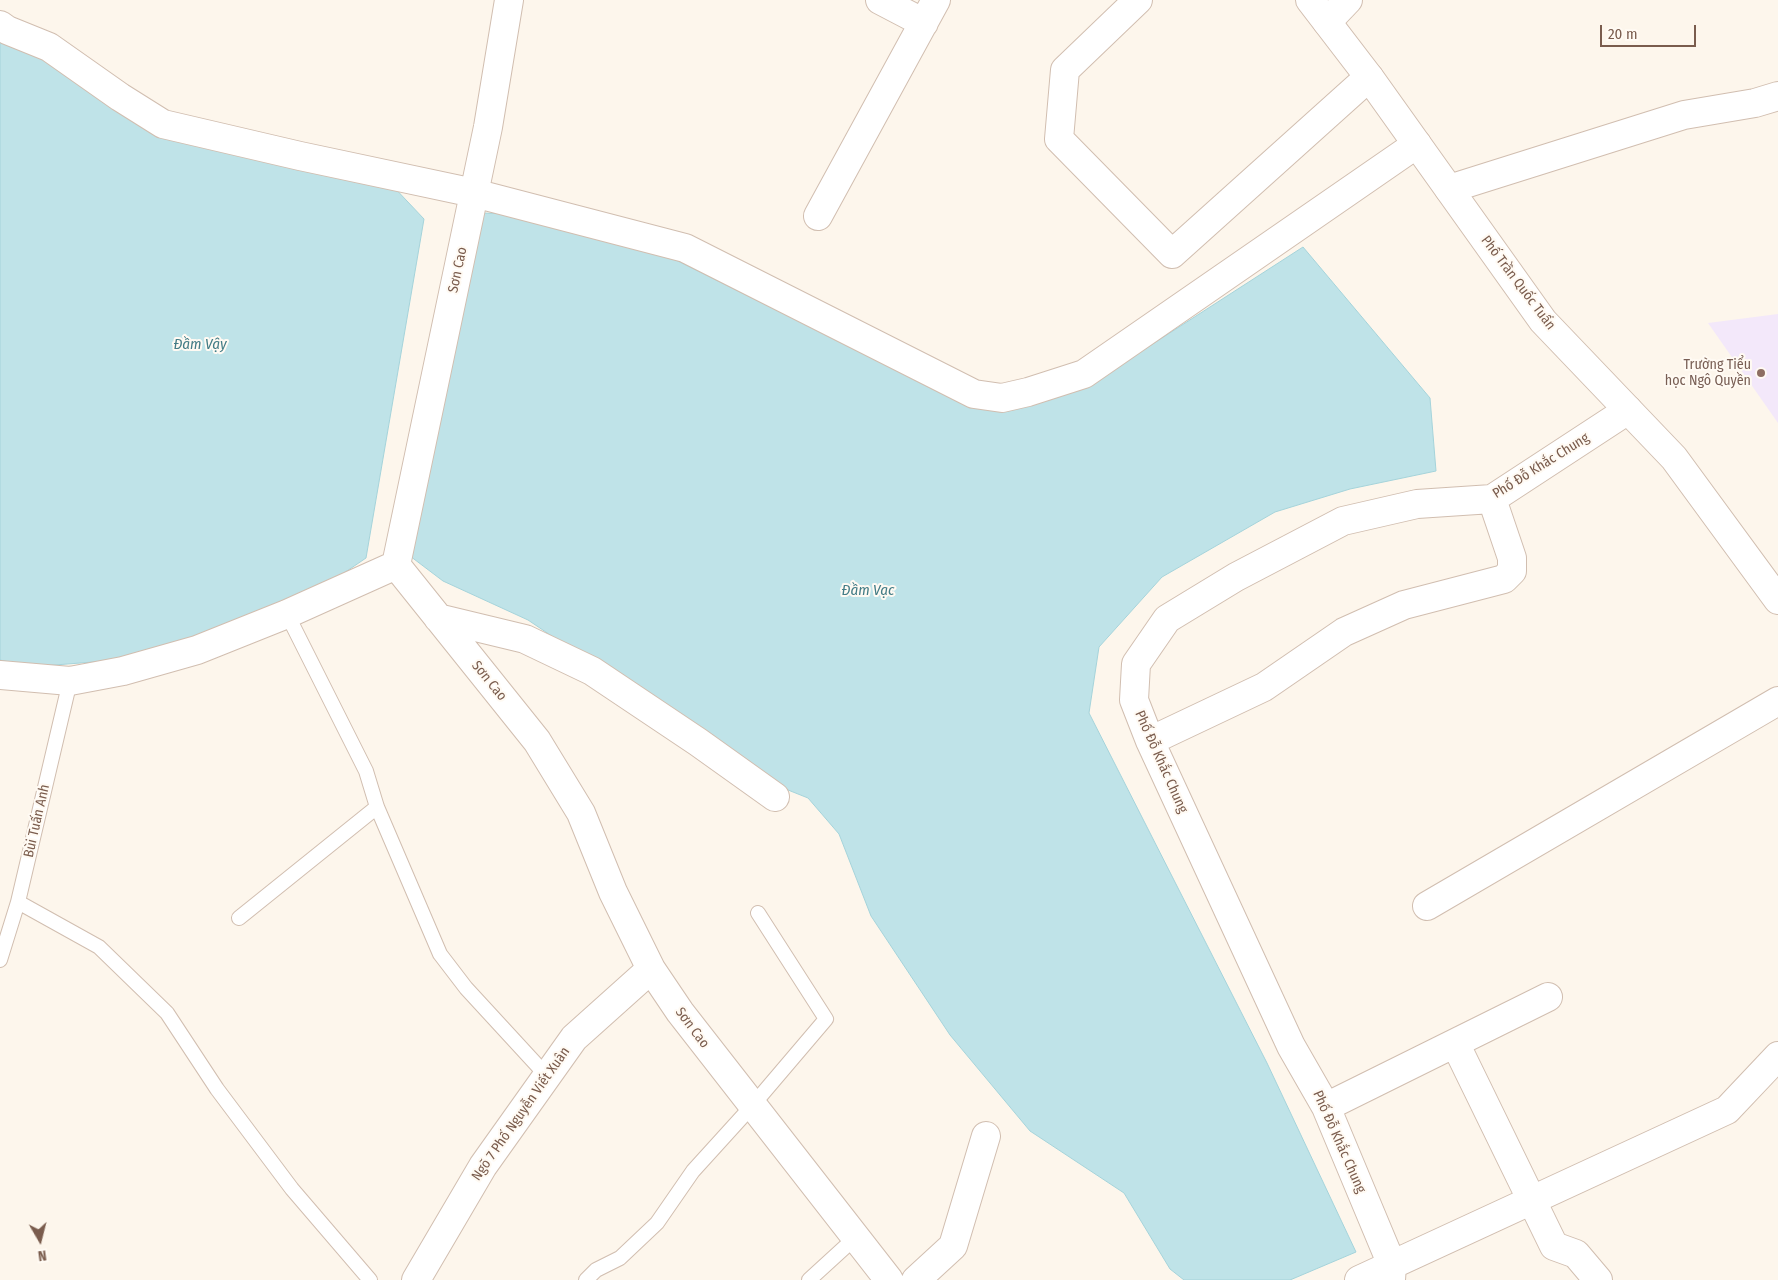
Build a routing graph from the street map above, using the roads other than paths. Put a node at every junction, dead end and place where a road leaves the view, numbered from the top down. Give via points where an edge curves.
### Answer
1 (509, 0) edge
2 (880, 0) edge
3 (1138, 0) edge
4 (1310, 0) edge
5 (1348, 0) edge
6 (930, 11) edge
7 (1327, 22) junction
8 (0, 25) edge
9 (1369, 77) junction
10 (1778, 96) edge
11 (1417, 144) junction
12 (1449, 188) junction
13 (474, 193) junction
14 (818, 216) dead end
15 (1628, 410) junction
16 (1492, 499) junction
17 (396, 565) junction
18 (1778, 600) edge
19 (287, 614) junction
20 (438, 618) junction
21 (0, 675) edge
22 (70, 681) junction
23 (1778, 701) edge
24 (1150, 742) junction
25 (775, 798) dead end
26 (377, 806) junction
27 (18, 902) junction
28 (1427, 906) dead end
29 (758, 913) dead end
30 (239, 918) dead end
31 (0, 960) edge
32 (650, 969) junction
33 (1548, 997) dead end
34 (1455, 1043) junction
35 (1778, 1056) edge
36 (547, 1076) junction
37 (752, 1106) junction
38 (1326, 1107) junction
39 (986, 1136) dead end
40 (1532, 1200) junction
41 (856, 1237) junction
42 (1392, 1273) edge
43 (370, 1280) edge
44 (416, 1280) edge
45 (586, 1280) edge
46 (809, 1280) edge
47 (889, 1280) edge
48 (916, 1280) edge
49 (1359, 1280) edge
50 (1598, 1280) edge

1 - 13 street, Sơn Cao
2 - 6 street
3 - 9 street via 1065,70 1059,139 1172,254
4 - 7 street, Phố Trần Quốc Tuấn
5 - 7 street
6 - 14 street
7 - 9 street, Phố Trần Quốc Tuấn
8 - 13 street via 49,47 163,124
9 - 11 street, Phố Trần Quốc Tuấn
10 - 12 street via 1684,115
11 - 12 street, Phố Trần Quốc Tuấn
11 - 13 street via 1084,374 1002,398 974,394 685,248
12 - 15 street, Phố Trần Quốc Tuấn via 1543,320
13 - 17 street, Sơn Cao
15 - 16 street, Phố Đỗ Khắc Chung
15 - 18 street, Phố Trần Quốc Tuấn via 1674,458
16 - 24 street via 1512,558 1512,571 1504,579 1404,605 1344,632 1264,687
16 - 24 street, Phố Đỗ Khắc Chung via 1417,504 1343,521 1236,577 1167,619 1136,664 1134,700
17 - 19 street
17 - 20 street, Sơn Cao
19 - 22 street via 196,650 123,671
19 - 26 lane via 366,771
20 - 25 street via 525,639 592,671
20 - 32 street, Sơn Cao via 542,749 581,813 613,892
21 - 22 street
22 - 27 lane, Bùi Tuấn Anh
23 - 28 street
24 - 38 street, Phố Đỗ Khắc Chung via 1291,1046
26 - 30 lane
26 - 36 lane via 440,954 466,988
27 - 31 lane, Bùi Tuấn Anh
27 - 43 lane via 99,947 167,1013 217,1089 280,1173
29 - 37 lane via 826,1019
32 - 36 street, Ngõ 7 Phố Nguyễn Viết Xuân via 574,1038
32 - 37 street, Sơn Cao
33 - 34 street
34 - 38 street
34 - 40 street
35 - 40 street via 1727,1110
36 - 44 street, Ngõ 7 Phố Nguyễn Viết Xuân via 483,1166
37 - 41 street, Sơn Cao
37 - 45 lane via 693,1171 658,1223 620,1258 596,1270
38 - 42 street, Phố Đỗ Khắc Chung
39 - 48 street via 953,1246
40 - 42 street
40 - 50 street via 1554,1246 1576,1254
41 - 46 lane
41 - 47 street, Sơn Cao
42 - 49 street

